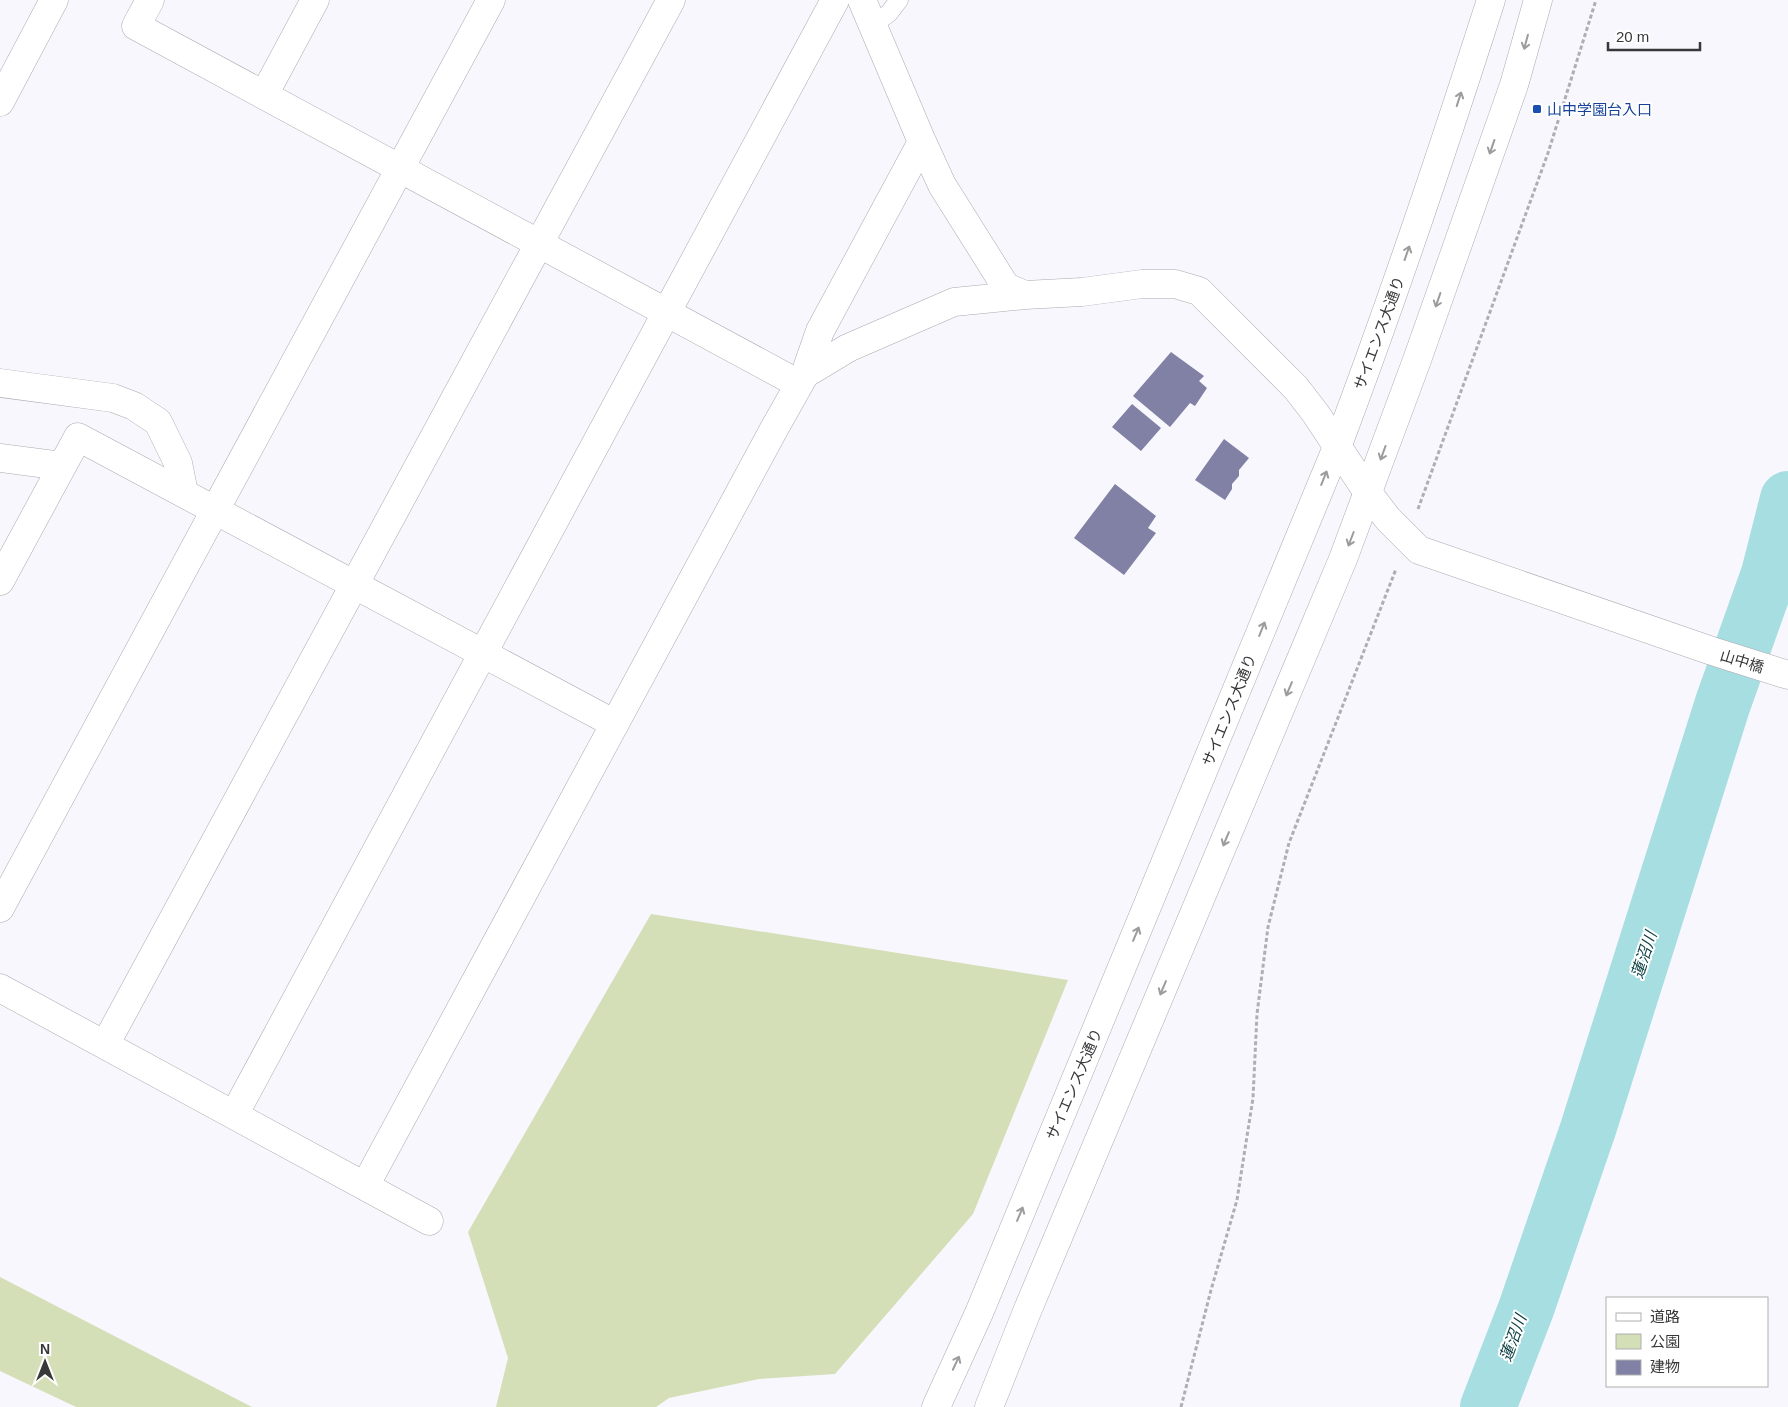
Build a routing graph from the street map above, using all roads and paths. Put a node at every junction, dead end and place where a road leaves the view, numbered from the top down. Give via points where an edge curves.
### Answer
1 (54, 0) edge
2 (150, 0) edge
3 (315, 0) edge
4 (491, 0) edge
5 (670, 0) edge
6 (835, 0) edge
7 (862, 0) edge
8 (898, 0) edge
9 (1491, 0) edge
10 (1538, 0) edge
11 (1596, 0) edge
12 (873, 25) junction
13 (264, 96) junction
14 (0, 102) edge
15 (922, 142) junction
16 (400, 169) junction
17 (539, 243) junction
18 (1025, 295) junction
19 (666, 312) junction
20 (802, 379) junction
21 (0, 383) edge
22 (1337, 447) junction
23 (0, 458) edge
24 (62, 466) junction
25 (184, 493) junction
26 (1368, 493) junction
27 (215, 510) junction
28 (1407, 540) junction
29 (0, 581) edge
30 (354, 584) junction
31 (483, 653) junction
32 (1780, 673) edge
33 (615, 724) junction
34 (0, 908) edge
35 (0, 988) edge
36 (105, 1045) junction
37 (234, 1115) junction
38 (365, 1186) junction
39 (429, 1221) dead end
40 (936, 1407) edge
41 (989, 1407) edge
42 (1181, 1407) edge

1 - 14 street
2 - 13 street via 136,26
3 - 13 street
4 - 16 street
5 - 17 street
6 - 19 street
7 - 12 street
8 - 12 lane via 890,13
22 -> 9 street, サイエンス大通り via 1440,158
10 -> 26 street via 1514,85
11 - 28 path via 1548,153
12 - 15 street
13 - 16 street
15 - 18 street via 942,185 1006,287
15 - 20 street via 820,332
16 - 17 street
16 - 27 street
17 - 19 street
17 - 30 street
18 - 20 street, 山中橋 via 954,302 848,348
18 - 22 street, 山中橋 via 1142,284 1175,284 1199,291 1296,388
19 - 20 street
19 - 31 street
20 - 33 street
21 - 25 street via 113,398 134,406 158,422 178,463
22 - 26 street, 山中橋
40 -> 22 street, サイエンス大通り via 979,1313
23 - 24 street
24 - 25 street via 78,437
24 - 29 street
25 - 27 street
26 - 28 street, 山中橋
26 -> 41 street
27 - 30 street
27 - 34 street
28 - 32 street, 山中橋 via 1419,550
28 - 42 path via 1289,842 1268,926 1257,1014 1253,1098 1237,1200
30 - 31 street
30 - 36 street
31 - 33 street
31 - 37 street
33 - 38 street
35 - 36 street
36 - 37 street
37 - 38 street
38 - 39 street

